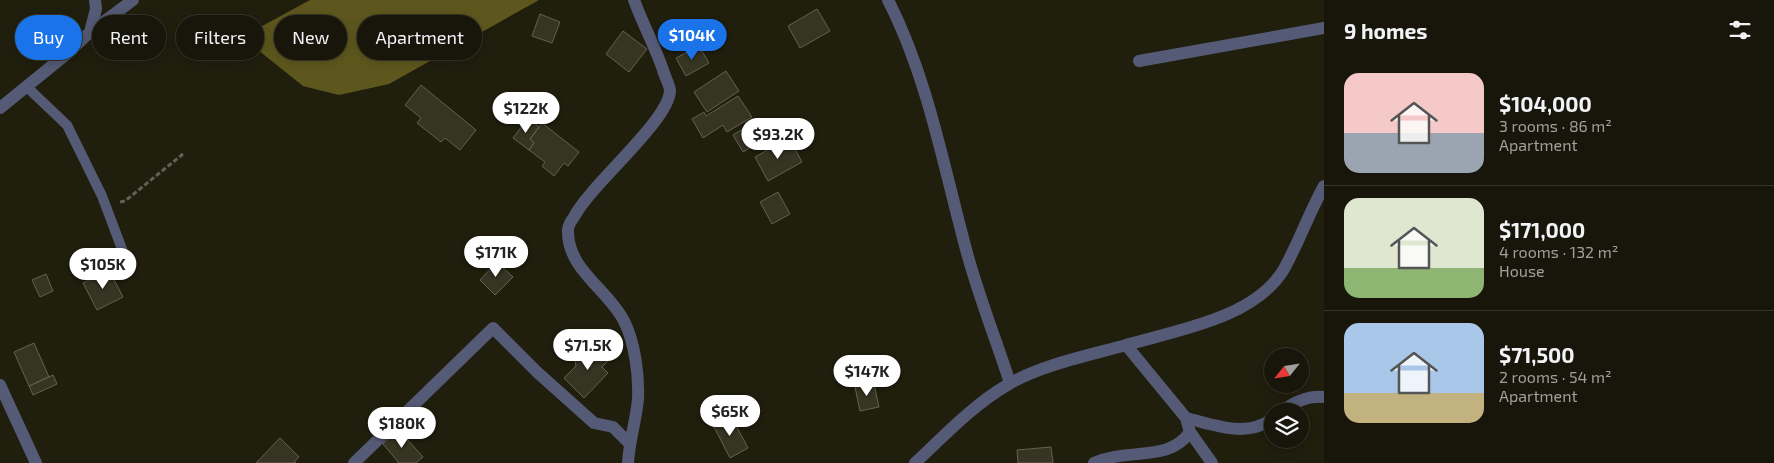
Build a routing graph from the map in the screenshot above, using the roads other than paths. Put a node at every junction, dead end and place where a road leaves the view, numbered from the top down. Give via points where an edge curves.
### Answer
1 (95, 0) edge
2 (133, 0) edge
3 (634, 0) edge
4 (888, 0) edge
5 (1324, 28) edge
6 (90, 32) junction
7 (1139, 61) dead end
8 (27, 87) junction
9 (0, 108) edge
10 (1324, 186) edge
11 (128, 265) dead end
12 (1126, 344) junction
13 (1010, 383) junction
14 (0, 385) edge
15 (1324, 397) edge
16 (1296, 403) edge
17 (1186, 418) junction
18 (1264, 423) edge
19 (1190, 432) junction
20 (629, 443) junction
21 (36, 463) edge
22 (354, 463) edge
23 (628, 463) edge
24 (915, 463) edge
25 (1094, 463) edge
26 (1212, 463) edge

1 - 6 street
2 - 6 street
3 - 20 street via 670,90 665,106 653,123 578,208 568,228 575,260 615,308 630,340 638,400
4 - 13 street via 902,26 917,72 968,256
5 - 7 street
6 - 8 street
8 - 9 street
8 - 11 lane via 67,125 103,200
10 - 12 street via 1283,270 1256,300 1225,315
12 - 13 street
12 - 17 street
13 - 24 street via 968,413
14 - 21 street
15 - 16 street via 1316,396
17 - 18 street via 1243,431
17 - 19 street
19 - 25 street via 1183,445 1172,454 1104,458
19 - 26 street
20 - 22 street via 613,427 594,423 493,328
20 - 23 street

